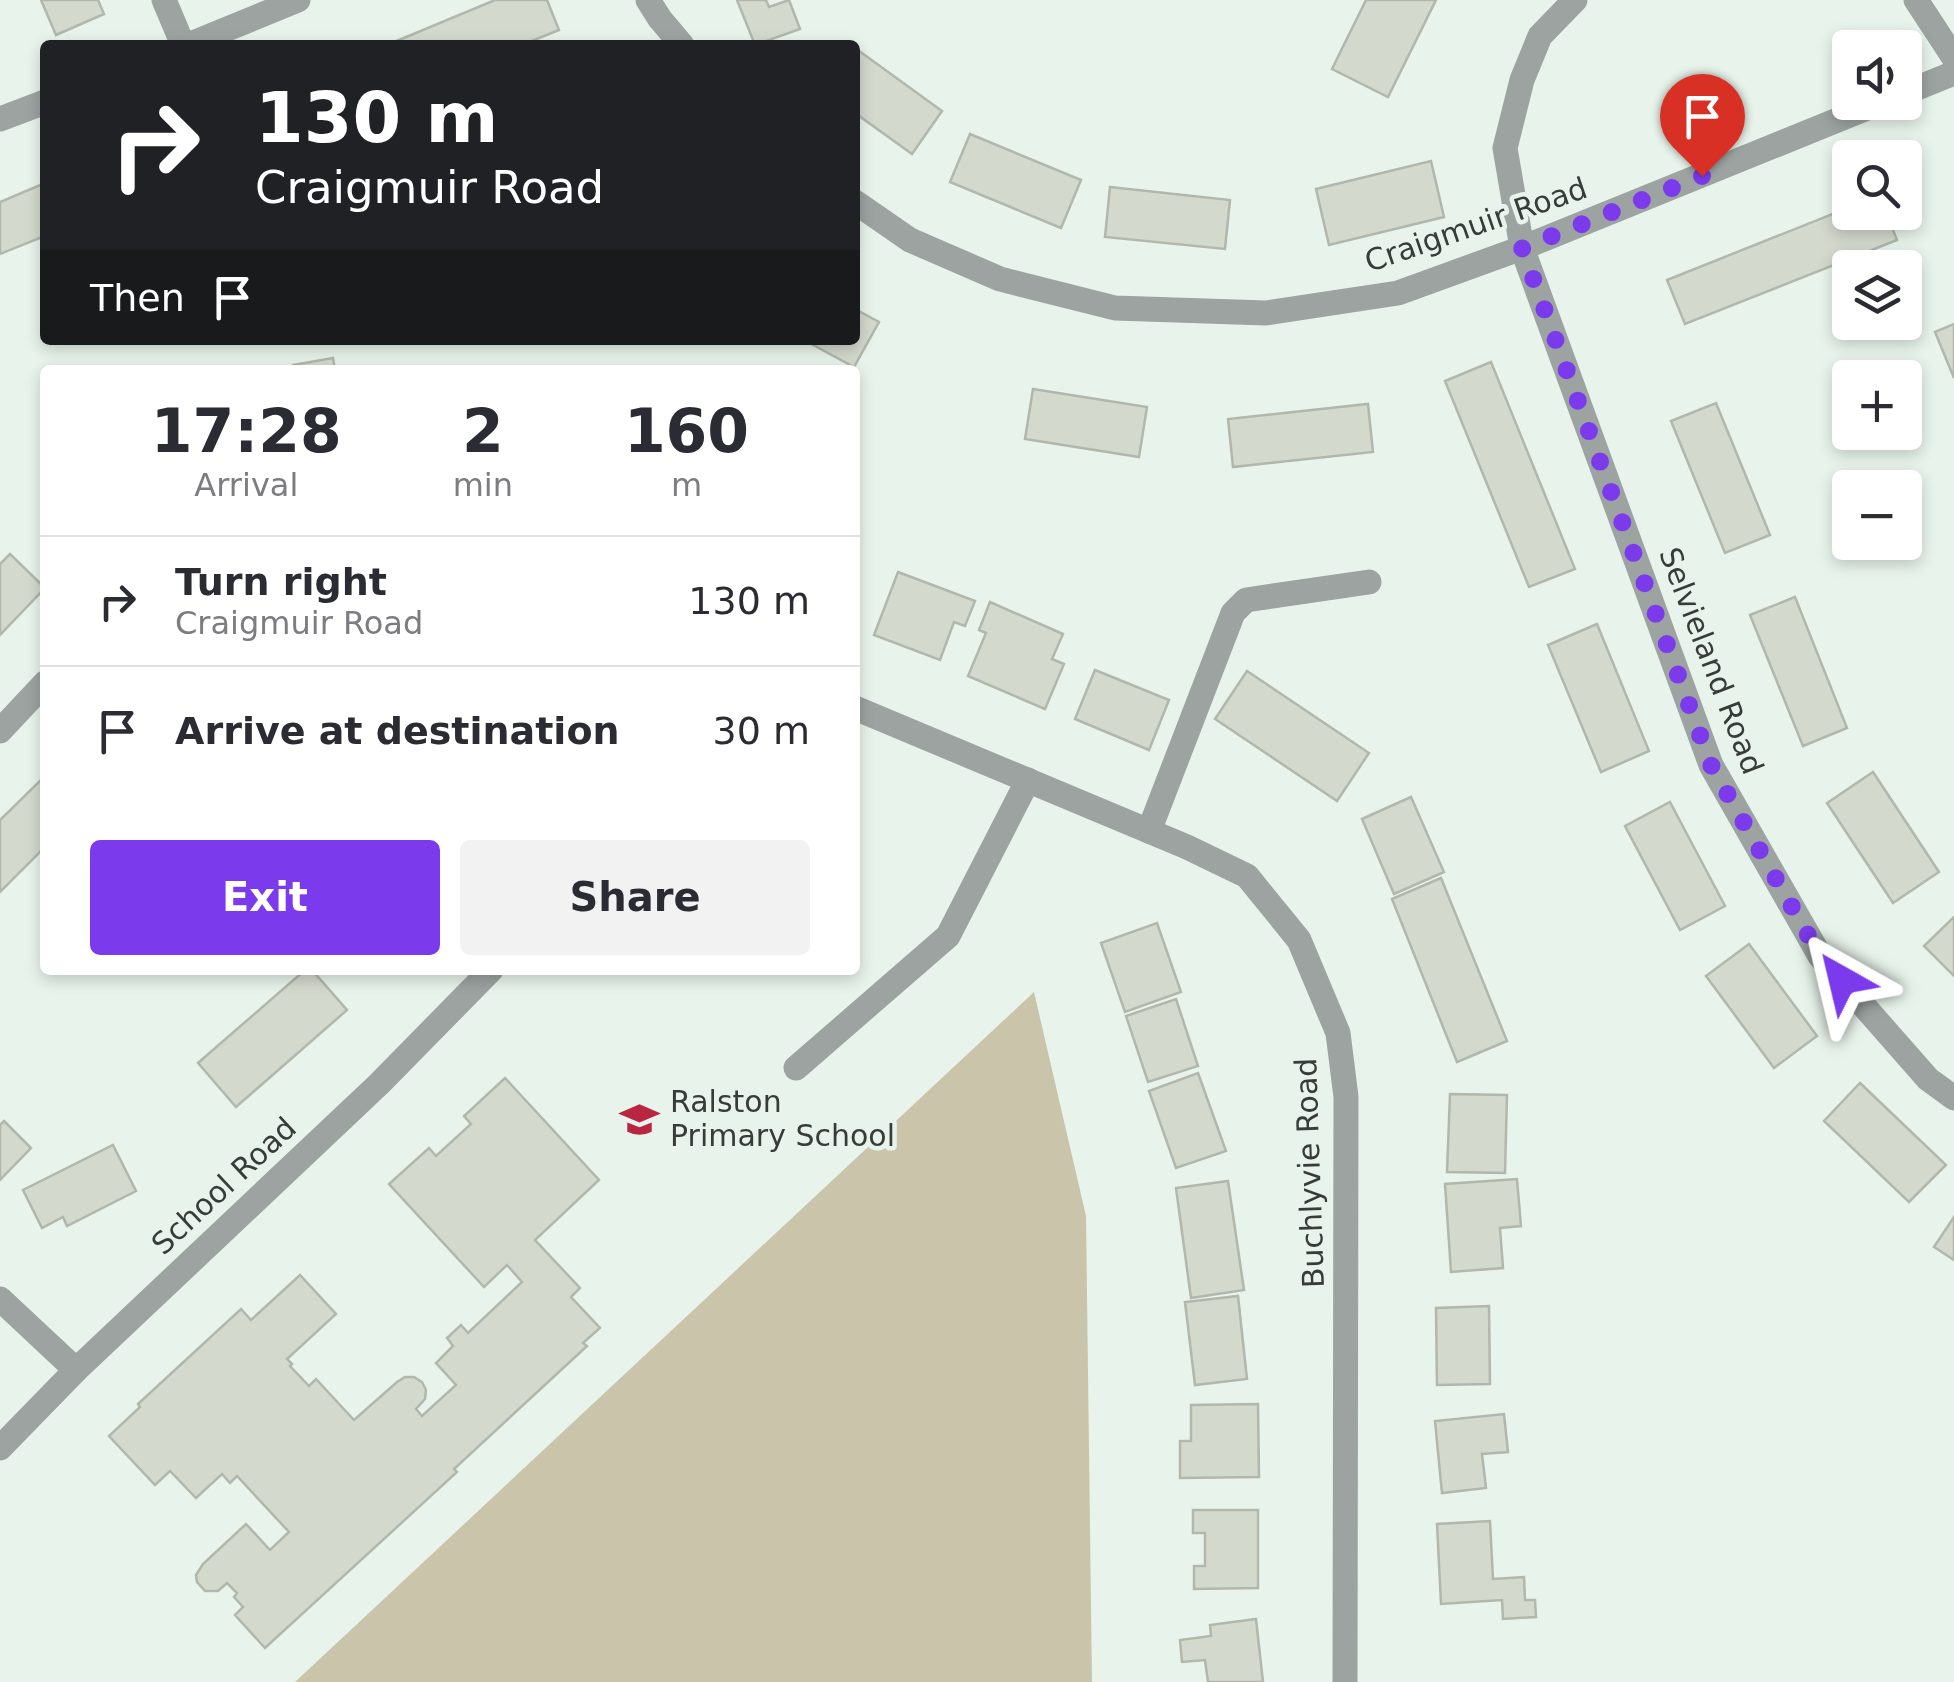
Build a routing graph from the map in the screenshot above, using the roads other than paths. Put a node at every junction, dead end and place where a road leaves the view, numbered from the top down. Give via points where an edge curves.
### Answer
1 (164, 0) edge
2 (298, 0) edge
3 (648, 0) edge
4 (1574, 0) edge
5 (1916, 0) edge
6 (184, 40) edge
7 (198, 40) edge
8 (678, 40) edge
9 (1954, 58) edge
10 (1954, 73) edge
11 (1922, 86) edge
12 (40, 104) edge
13 (0, 119) edge
14 (1838, 120) edge
15 (860, 205) edge
16 (1522, 248) junction
17 (1369, 582) dead end
18 (40, 689) edge
19 (860, 710) edge
20 (0, 731) edge
21 (1028, 780) junction
22 (1148, 831) junction
23 (486, 975) edge
24 (796, 1068) dead end
25 (1954, 1098) edge
26 (0, 1299) edge
27 (76, 1370) junction
28 (0, 1448) edge
29 (1345, 1682) edge

1 - 6 street
2 - 7 street
3 - 8 street
4 - 16 street, Selvieland Road via 1540,36 1505,148
5 - 9 street
10 - 11 street
12 - 13 street
14 - 16 street, Craigmuir Road
15 - 16 street, Craigmuir Road via 910,240 1000,279 1115,308 1266,313 1398,293
16 - 25 street, Selvieland Road via 1711,765 1820,956 1928,1079
17 - 22 street via 1246,600 1233,613
18 - 20 street
19 - 21 street, Buchlyvie Road
21 - 22 street, Buchlyvie Road
21 - 24 street via 948,936
22 - 29 street, Buchlyvie Road via 1247,876 1299,940 1338,1033 1346,1097
23 - 27 street, School Road
26 - 27 street
27 - 28 street, School Road

